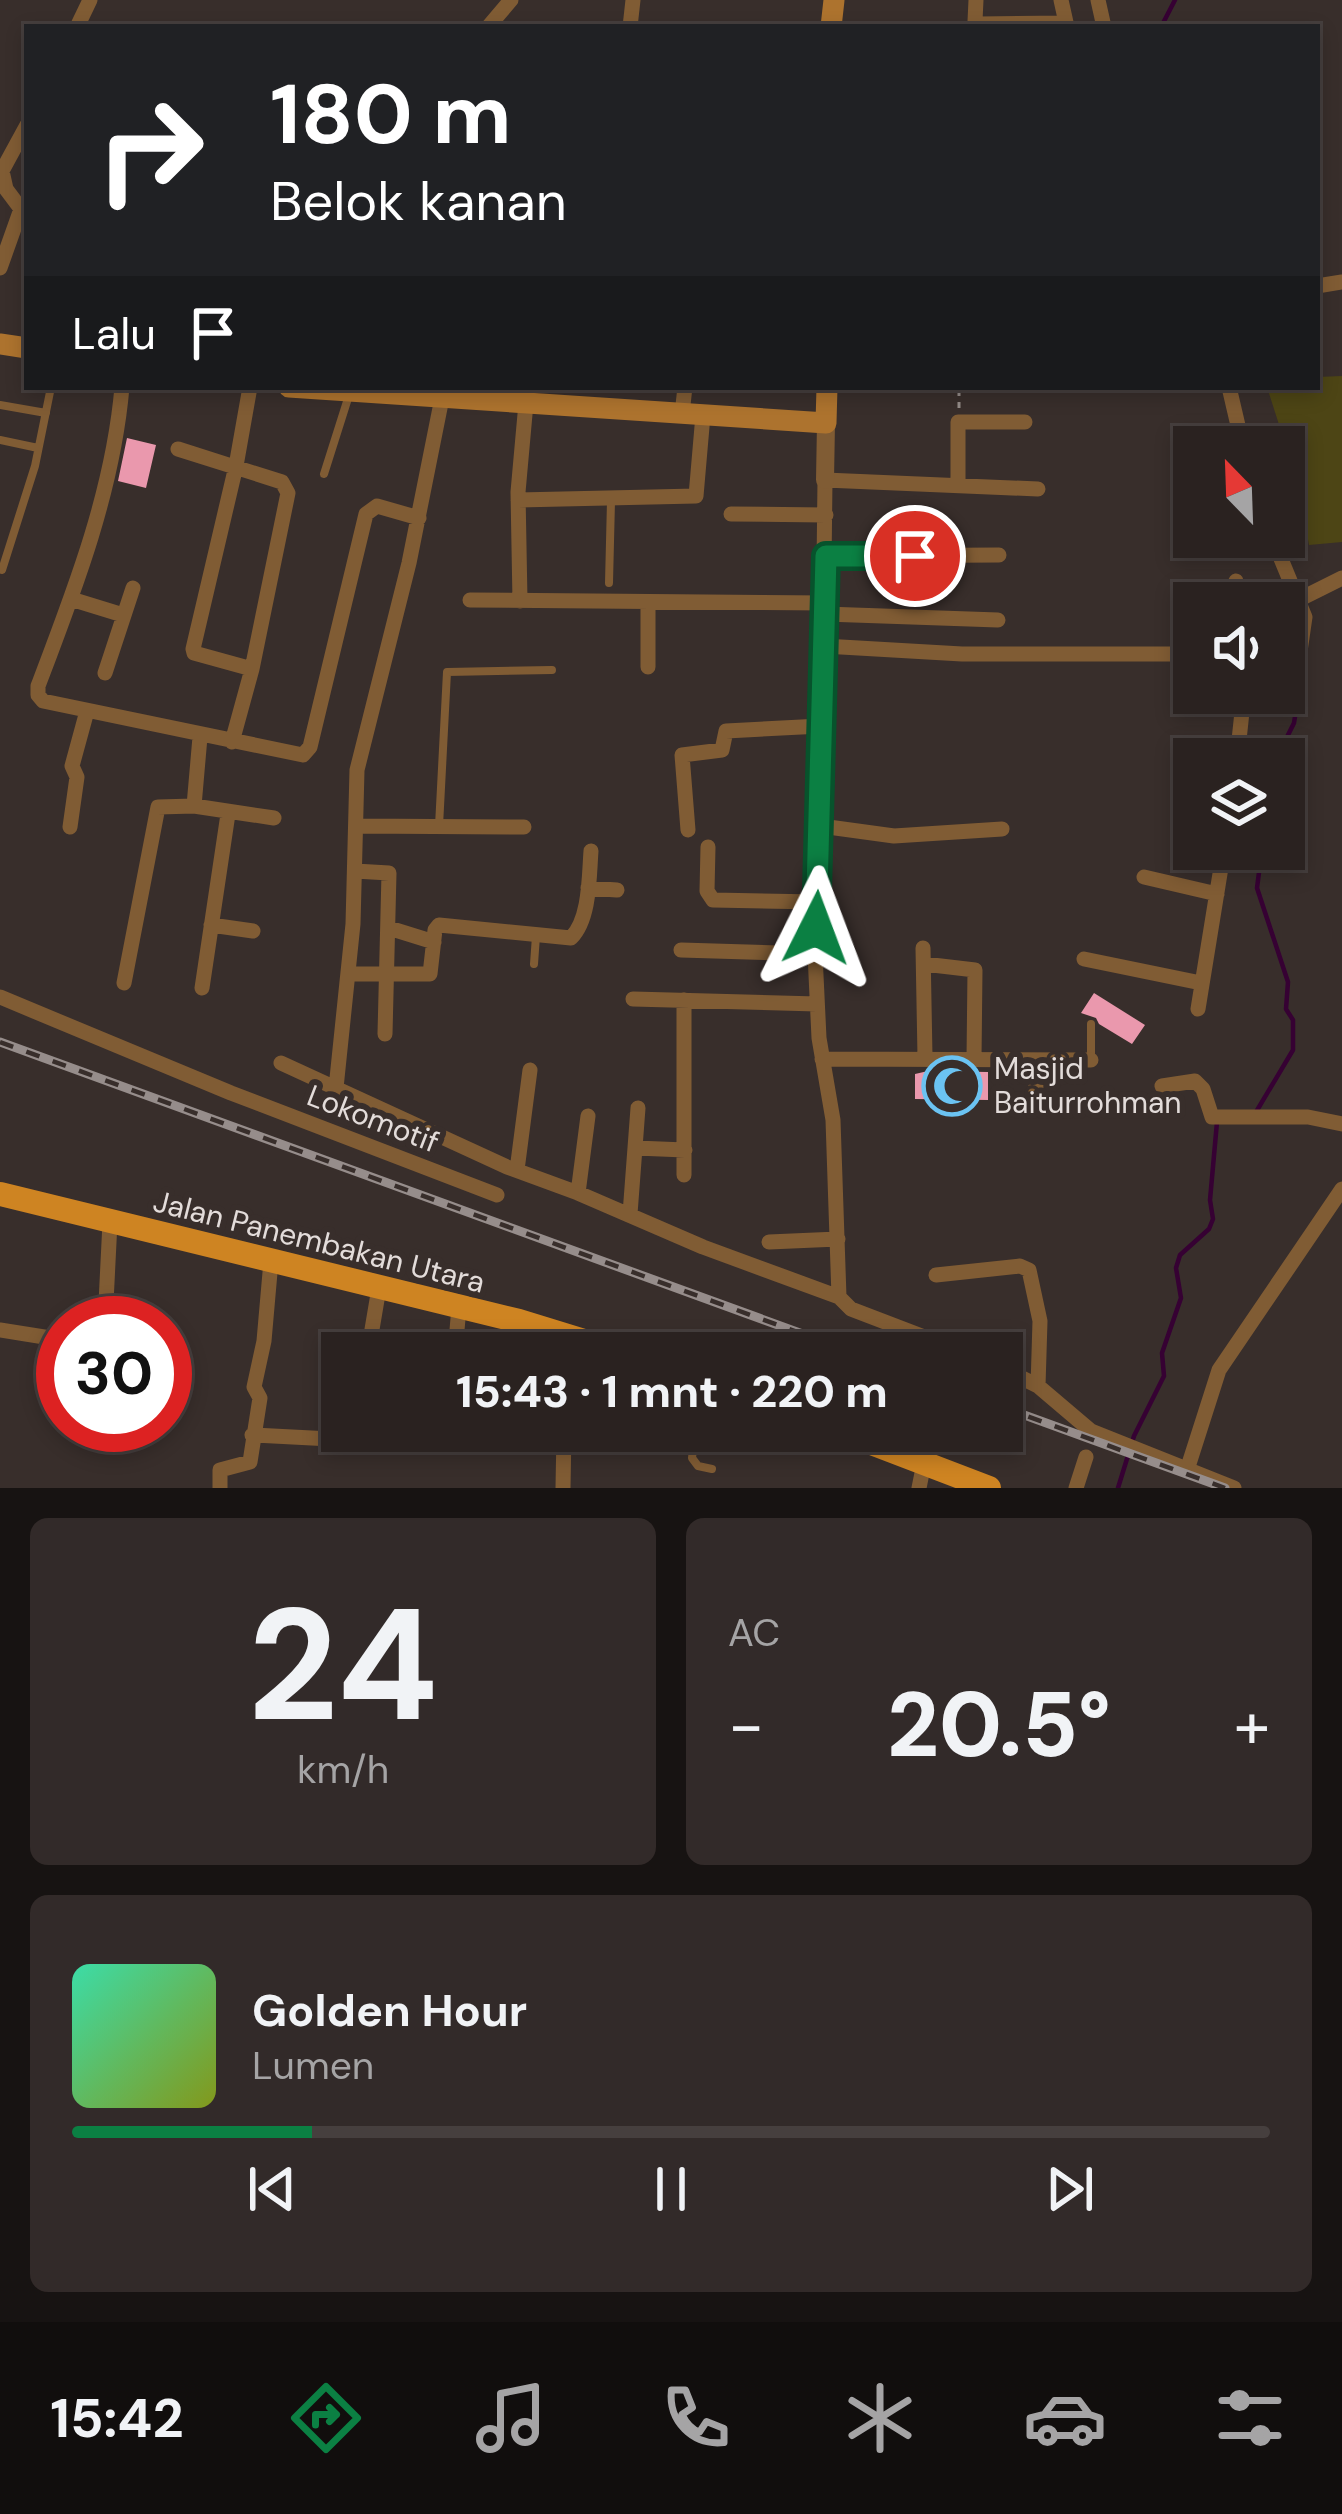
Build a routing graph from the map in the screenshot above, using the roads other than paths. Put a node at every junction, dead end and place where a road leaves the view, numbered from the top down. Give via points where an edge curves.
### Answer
1 (511, 0) edge
2 (491, 24) edge
3 (24, 131) edge
4 (0, 268) edge
5 (50, 390) edge
6 (122, 390) edge
7 (249, 390) edge
8 (337, 390) edge
9 (686, 390) edge
10 (826, 390) edge
11 (1230, 390) edge
12 (351, 391) junction
13 (412, 391) edge
14 (561, 396) edge
15 (442, 398) junction
16 (526, 403) junction
17 (0, 405) edge
18 (46, 413) junction
19 (692, 415) junction
20 (1025, 422) dead end
21 (826, 423) junction
22 (1238, 426) edge
23 (0, 440) edge
24 (38, 448) junction
25 (178, 449) dead end
26 (236, 466) junction
27 (324, 474) dead end
28 (825, 480) junction
29 (958, 486) junction
30 (1038, 489) dead end
31 (610, 499) junction
32 (518, 500) junction
33 (730, 514) dead end
34 (826, 515) junction
35 (419, 518) junction
36 (999, 555) dead end
37 (826, 556) junction
38 (2, 569) edge
39 (1342, 578) edge
40 (609, 583) dead end
41 (133, 588) dead end
42 (1305, 596) edge
43 (71, 599) junction
44 (470, 600) dead end
45 (520, 601) junction
46 (648, 604) junction
47 (826, 609) junction
48 (123, 615) junction
49 (998, 620) dead end
50 (824, 646) junction
51 (1173, 654) edge
52 (253, 668) junction
53 (648, 668) dead end
54 (552, 670) dead end
55 (105, 673) dead end
56 (87, 711) junction
57 (821, 726) junction
58 (200, 736) junction
59 (232, 742) junction
60 (194, 806) junction
61 (228, 814) junction
62 (274, 818) dead end
63 (357, 826) junction
64 (821, 826) junction
65 (70, 827) dead end
66 (439, 827) junction
67 (524, 827) dead end
68 (1002, 829) dead end
69 (688, 830) dead end
70 (708, 847) dead end
71 (591, 851) dead end
72 (1220, 870) edge
73 (355, 871) junction
74 (1144, 877) dead end
75 (588, 888) junction
76 (617, 890) dead end
77 (1216, 894) junction
78 (817, 902) junction
79 (211, 925) junction
80 (389, 928) junction
81 (253, 931) dead end
82 (536, 934) junction
83 (434, 942) junction
84 (681, 950) dead end
85 (814, 954) junction
86 (1084, 959) dead end
87 (534, 964) dead end
88 (348, 974) junction
89 (386, 975) junction
90 (124, 983) dead end
91 (1201, 983) junction
92 (202, 988) dead end
93 (0, 997) edge
94 (633, 999) dead end
95 (684, 1000) junction
96 (818, 1004) junction
97 (1198, 1009) dead end
98 (1091, 1024) dead end
99 (385, 1034) dead end
100 (926, 1057) junction
101 (821, 1059) junction
102 (974, 1059) junction
103 (1091, 1060) joint
104 (1037, 1062) junction
105 (280, 1063) dead end
106 (530, 1070) dead end
107 (1162, 1086) dead end
108 (336, 1088) junction
109 (638, 1108) dead end
110 (1035, 1108) dead end
111 (588, 1116) dead end
112 (1342, 1124) edge
113 (636, 1148) junction
114 (685, 1150) junction
115 (512, 1169) junction
116 (684, 1175) dead end
117 (1342, 1189) edge
118 (578, 1193) junction
119 (0, 1194) edge
120 (497, 1195) dead end
121 (630, 1214) junction
122 (110, 1222) junction
123 (838, 1240) junction
124 (769, 1242) dead end
125 (271, 1261) junction
126 (936, 1275) dead end
127 (379, 1288) junction
128 (106, 1296) edge
129 (839, 1297) junction
130 (459, 1306) junction
131 (519, 1322) junction
132 (0, 1330) edge
133 (372, 1332) edge
134 (457, 1332) edge
135 (518, 1332) edge
136 (542, 1332) edge
137 (911, 1332) edge
138 (36, 1336) edge
139 (1023, 1378) edge
140 (1038, 1386) junction
141 (252, 1436) junction
142 (321, 1439) edge
143 (564, 1452) edge
144 (693, 1452) edge
145 (879, 1452) edge
146 (1086, 1457) dead end
147 (712, 1469) dead end
148 (1186, 1470) junction
149 (922, 1475) edge
150 (220, 1488) edge
151 (563, 1488) edge
152 (989, 1488) edge
153 (1076, 1488) edge
154 (1234, 1488) edge

1 - 2 street
3 - 4 street via 2,171 21,209
5 - 18 lane
6 - 43 street via 100,508
7 - 26 street
8 - 12 main road
9 - 19 street
10 - 21 main road
11 - 22 street
12 - 13 main road
12 - 27 lane
13 - 15 main road
14 - 16 main road
14 - 19 main road
15 - 16 main road
15 - 35 street
16 - 32 street
17 - 18 lane
18 - 24 lane
19 - 21 main road
19 - 31 street via 696,496
20 - 29 street via 958,422
21 - 28 street
23 - 24 lane
24 - 38 lane
25 - 26 street
26 - 52 street via 282,482 288,493
26 - 52 street via 193,649
28 - 29 street
28 - 34 street
29 - 30 street
31 - 32 street
31 - 40 lane
32 - 45 street
33 - 34 street
34 - 37 street
35 - 59 street via 377,506 366,514 306,752
35 - 63 street via 357,770
36 - 37 street
37 - 47 street
39 - 42 street
41 - 48 street
43 - 48 street
43 - 56 street via 37,691 44,701
44 - 45 street
45 - 46 street
46 - 47 street
46 - 53 street
47 - 49 street
47 - 50 street
48 - 55 street
50 - 51 street
50 - 57 street
52 - 59 street
54 - 66 lane via 447,672
56 - 58 street
56 - 65 street via 72,766
57 - 64 street
57 - 69 street via 725,731 722,750 682,755
58 - 59 street
58 - 60 street
60 - 61 street
60 - 90 street via 158,807
61 - 62 street
61 - 79 street
63 - 66 street
63 - 73 street
64 - 68 street via 894,836
64 - 78 street
66 - 67 street
70 - 78 street via 713,899
71 - 75 street
72 - 77 street
73 - 80 street via 387,871
73 - 88 street
74 - 77 street
75 - 76 street
75 - 82 street via 574,935
77 - 91 street
78 - 85 street
79 - 81 street
79 - 92 street
80 - 83 street
80 - 89 street
82 - 83 street via 439,925
82 - 87 lane
83 - 89 street via 431,974
84 - 85 street
85 - 96 street
86 - 91 street
88 - 89 street
88 - 108 street
89 - 99 street
91 - 97 street
93 - 120 street, Lokomotif
94 - 95 street
95 - 96 street
95 - 114 street
96 - 101 street
98 - 103 lane
100 - 101 street
100 - 102 street
100 - 102 street via 924,956 975,970
101 - 123 street
102 - 104 street
103 - 104 street
104 - 110 street
105 - 108 street
106 - 115 street
107 - 112 street via 1195,1081 1218,1117
108 - 115 street
109 - 113 street
111 - 118 street
113 - 114 street
113 - 121 street
114 - 116 street
115 - 118 street
117 - 148 street via 1219,1370
118 - 121 street
119 - 122 main road, Jalan Panembakan Utara
121 - 129 street
122 - 125 main road, Jalan Panembakan Utara
122 - 128 street
123 - 124 street
123 - 129 street
125 - 127 main road, Jalan Panembakan Utara
125 - 141 street
126 - 140 street via 1029,1270 1040,1321
127 - 130 main road, Jalan Panembakan Utara
127 - 133 street
129 - 137 street
130 - 131 main road, Jalan Panembakan Utara
130 - 134 street
131 - 135 street
131 - 136 main road, Jalan Panembakan Utara
132 - 138 street
139 - 140 street
140 - 148 street via 1091,1431
141 - 142 street
141 - 150 street via 250,1463 220,1470
143 - 151 street
144 - 147 lane via 698,1466
145 - 149 main road
146 - 153 street
148 - 154 street
149 - 152 main road

